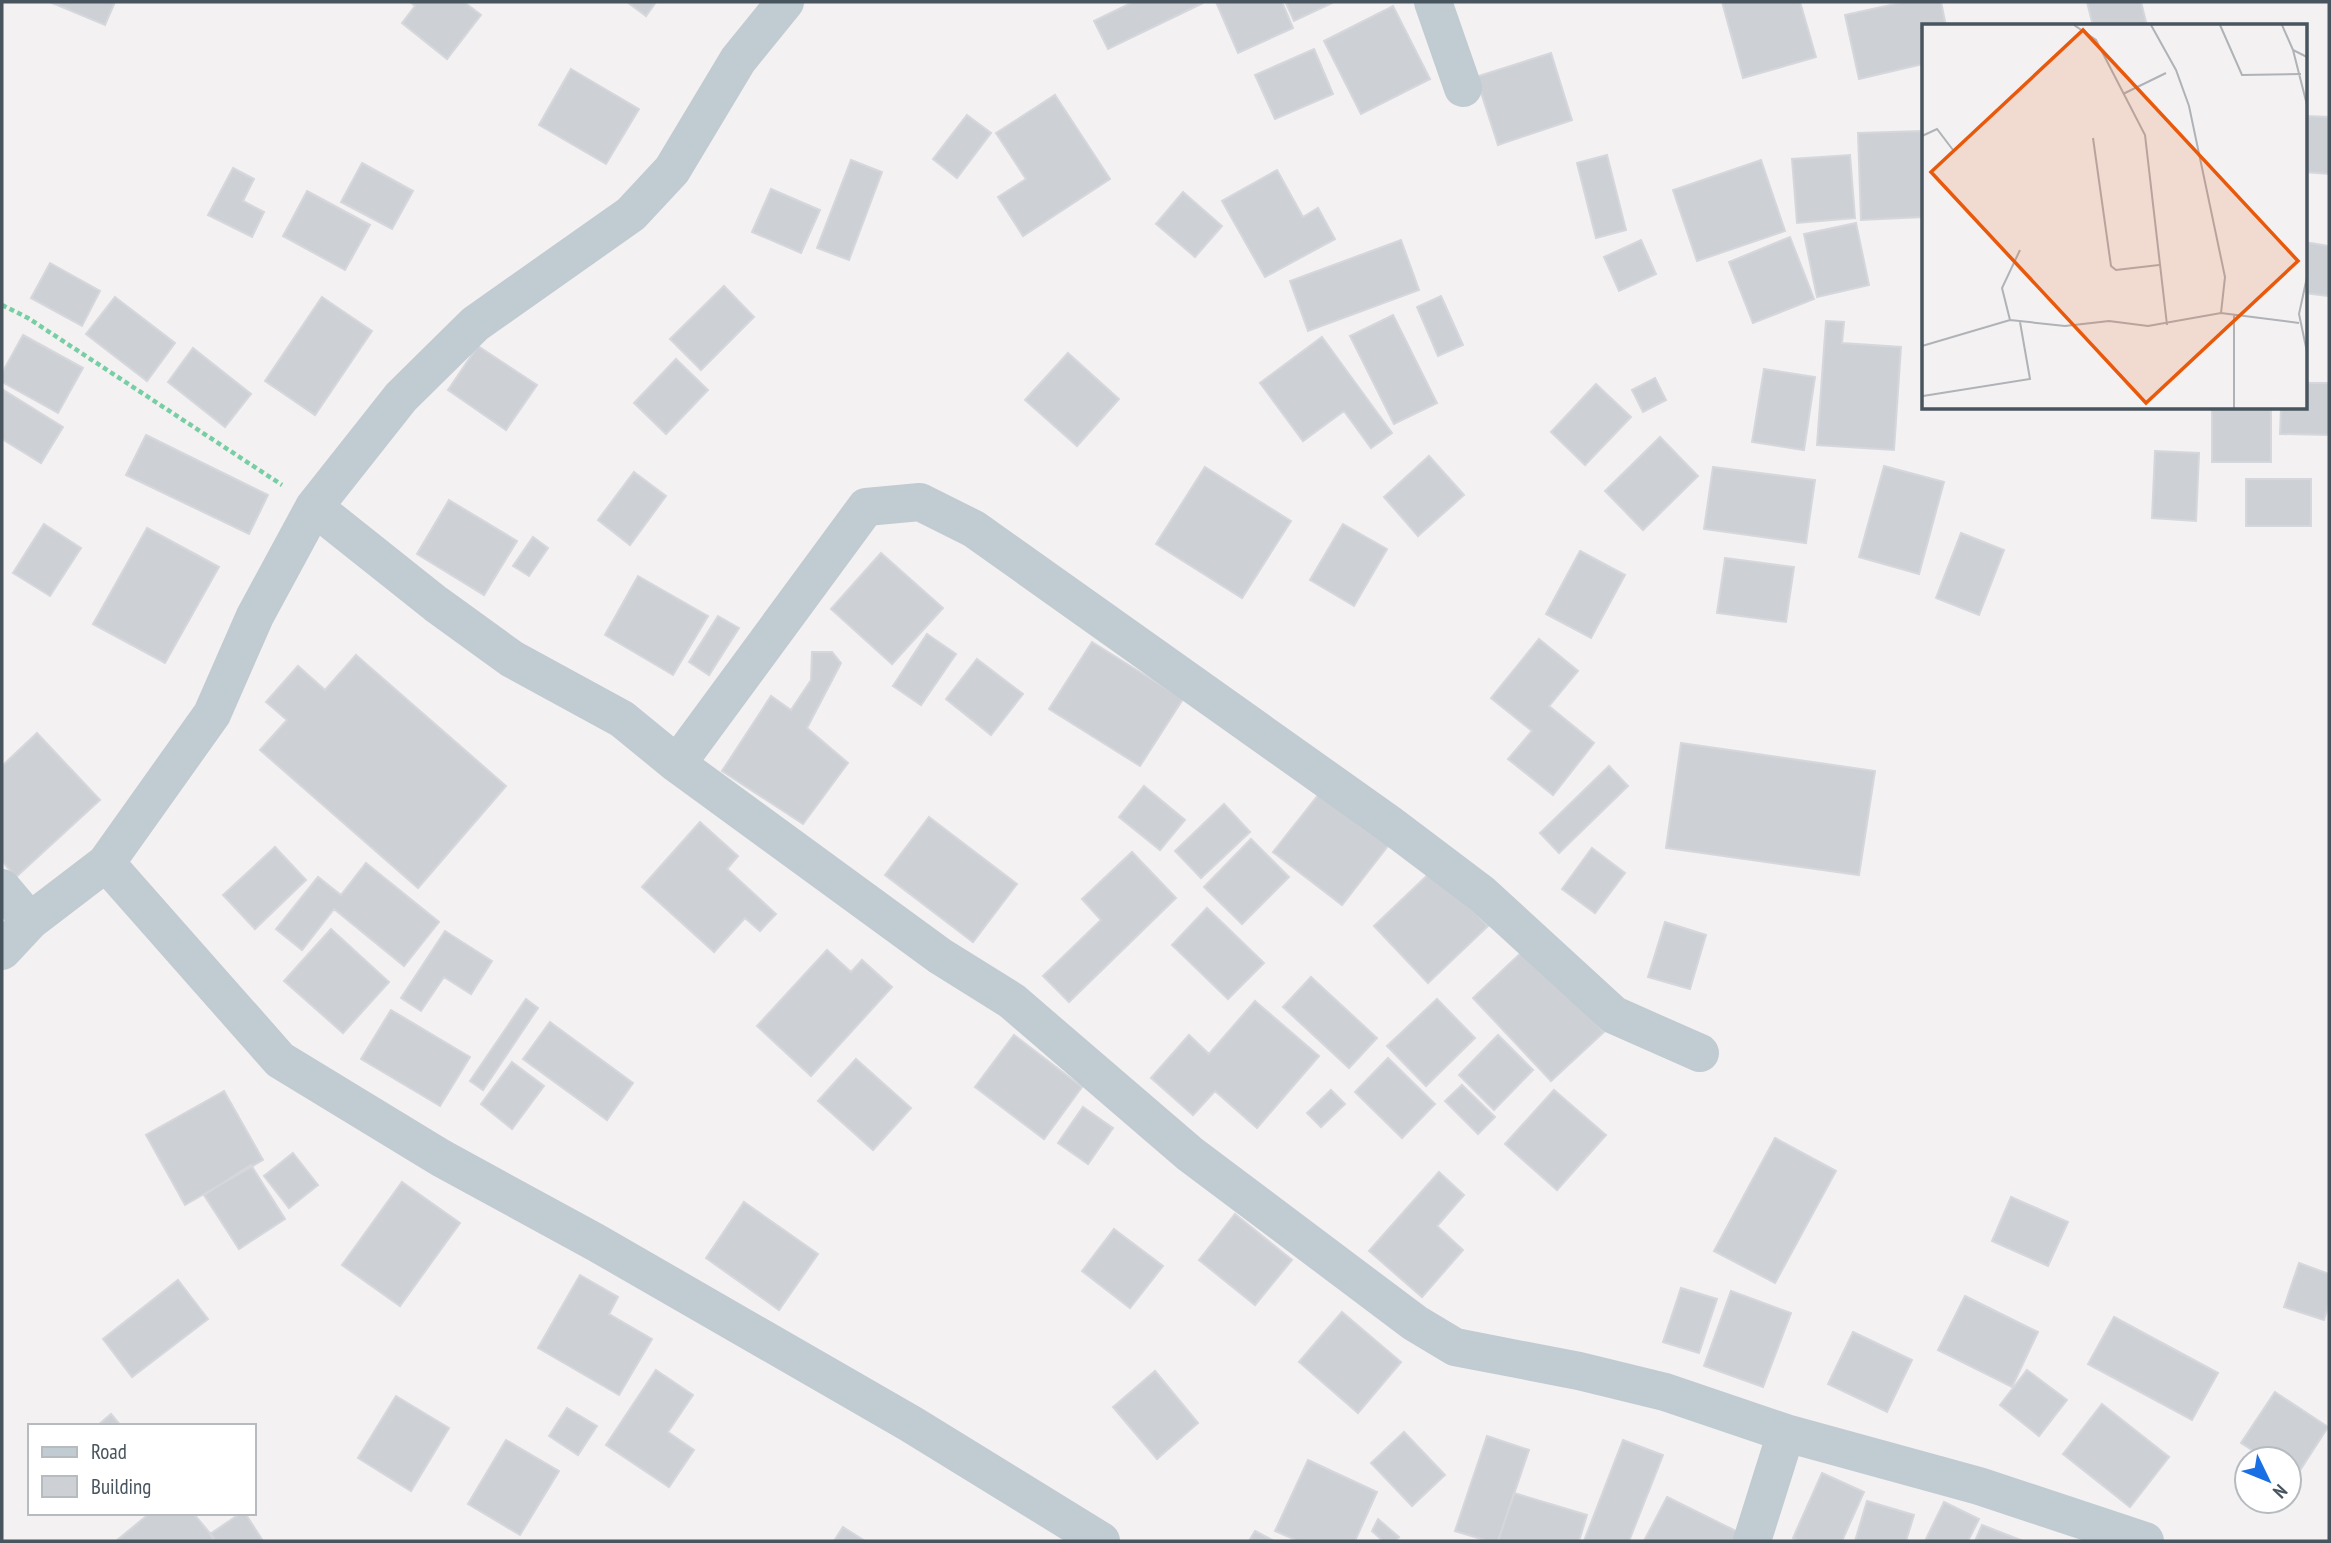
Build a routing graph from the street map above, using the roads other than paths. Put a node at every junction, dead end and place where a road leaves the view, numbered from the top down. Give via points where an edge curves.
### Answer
1 (785, 2) edge
2 (1433, 2) edge
3 (1463, 88) dead end
4 (314, 507) junction
5 (677, 764) junction
6 (106, 863) junction
7 (2, 888) edge
8 (30, 921) junction
9 (2, 951) edge
10 (1700, 1054) dead end
11 (1786, 1433) junction
12 (1101, 1541) edge
13 (1752, 1541) edge
14 (2145, 1541) edge

1 - 4 street via 738,61 672,170 631,214 475,324 401,397
2 - 3 street
4 - 5 street via 512,659 622,719
4 - 6 street via 255,616 212,714
5 - 10 street via 866,507 920,502 974,529 1388,823 1482,894 1614,1015
5 - 11 street via 940,956 1012,1001 1190,1154 1415,1323 1455,1347 1665,1392
6 - 8 street
6 - 12 street via 280,1060 441,1158 911,1424
7 - 8 street
8 - 9 street
11 - 13 street
11 - 14 street via 1979,1486

